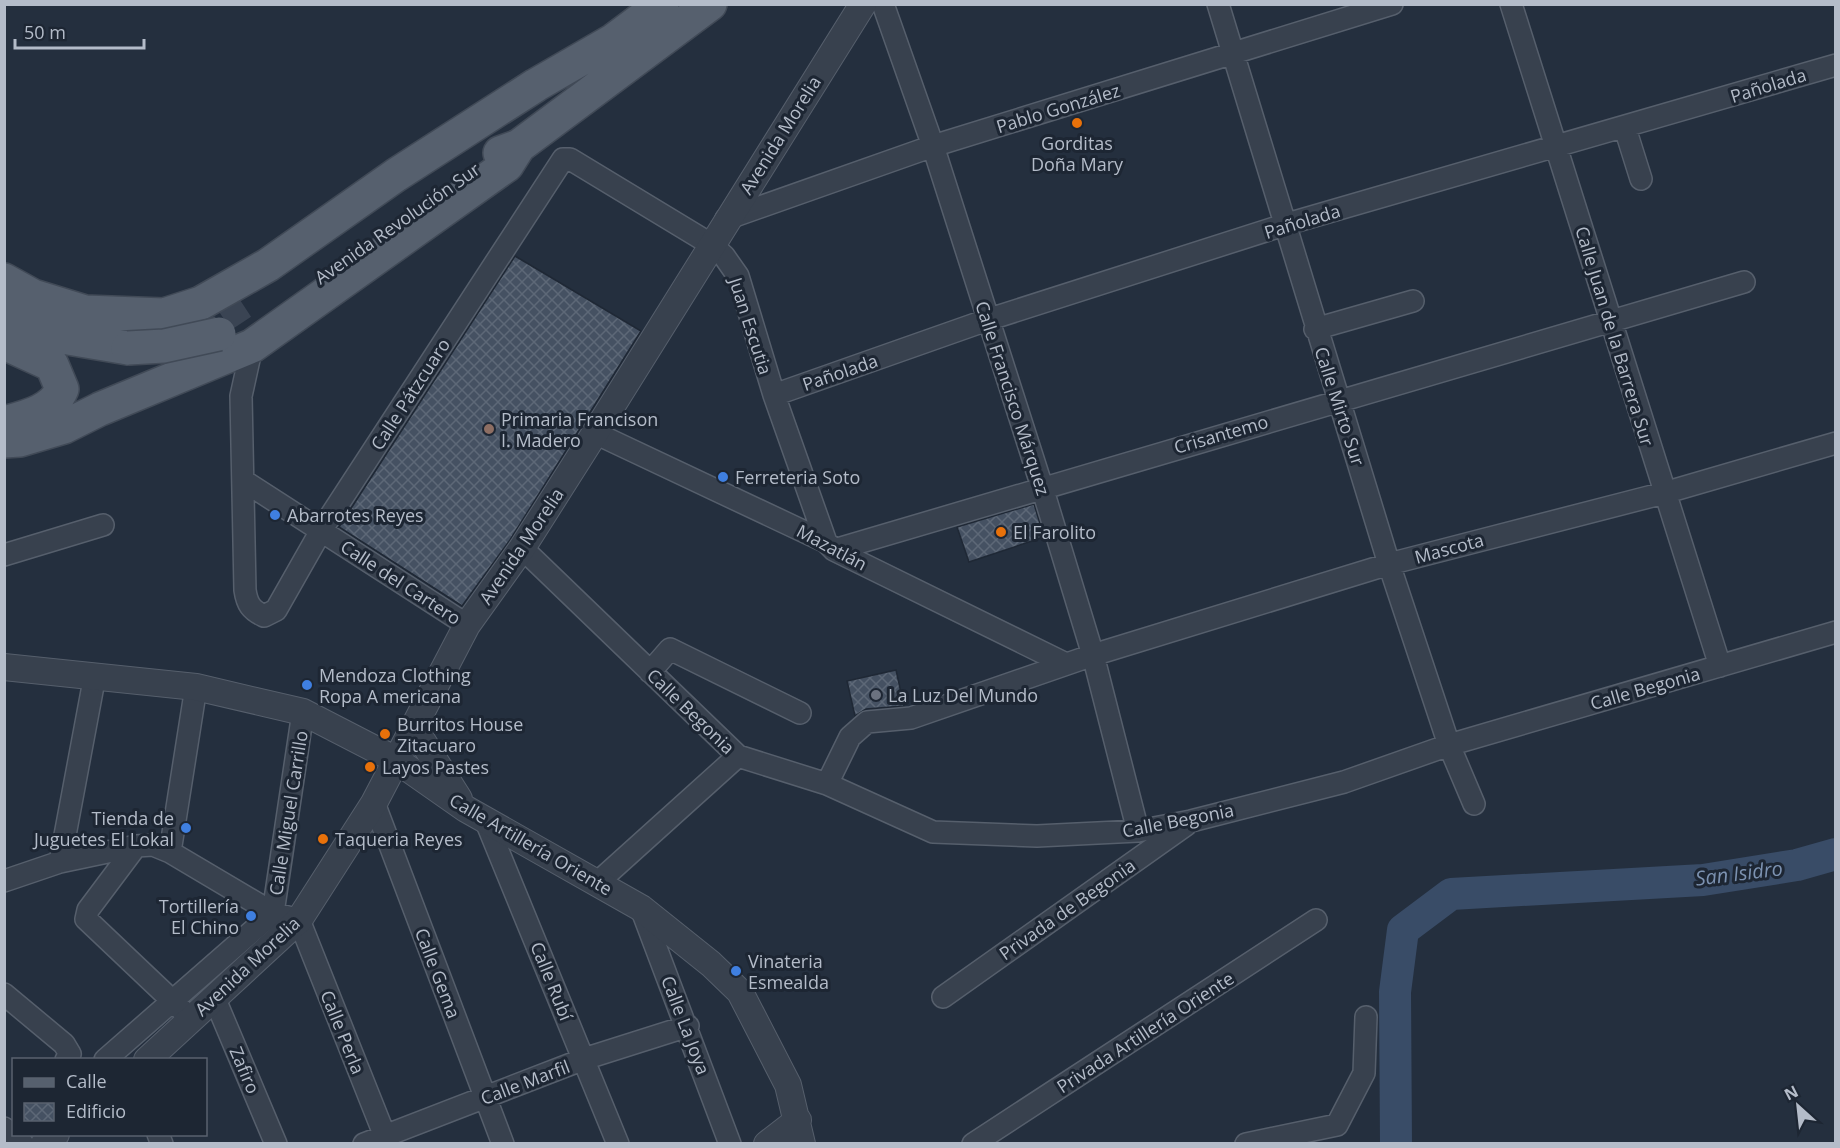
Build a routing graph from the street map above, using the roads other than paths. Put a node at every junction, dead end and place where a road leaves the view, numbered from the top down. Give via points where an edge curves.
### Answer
1 (662, 4) edge
2 (710, 4) edge
3 (863, 4) edge
4 (883, 4) edge
5 (1218, 4) edge
6 (1392, 4) edge
7 (1511, 4) edge
8 (614, 40) junction
9 (1234, 53) junction
10 (1836, 65) edge
11 (1625, 128) junction
12 (519, 146) junction
13 (933, 146) junction
14 (1556, 147) junction
15 (563, 159) joint
16 (1641, 179) dead end
17 (726, 219) junction
18 (1287, 224) junction
19 (712, 245) junction
20 (4, 280) edge
21 (1744, 282) dead end
22 (1413, 301) dead end
23 (242, 303) tunnel mouth
24 (4, 314) edge
25 (987, 320) junction
26 (1609, 320) junction
27 (1315, 329) junction
28 (4, 342) edge
29 (252, 346) junction
30 (141, 355) junction
31 (774, 395) junction
32 (1339, 400) junction
33 (4, 423) edge
34 (4, 433) edge
35 (595, 433) junction
36 (4, 441) edge
37 (1836, 443) edge
38 (244, 480) junction
39 (1042, 487) junction
40 (1664, 493) junction
41 (103, 525) dead end
42 (322, 529) junction
43 (830, 546) junction
44 (522, 548) junction
45 (4, 555) edge
46 (1389, 564) junction
47 (467, 625) junction
48 (1836, 632) edge
49 (1093, 655) junction
50 (1066, 664) junction
51 (1720, 666) junction
52 (4, 667) edge
53 (651, 672) junction
54 (94, 675) junction
55 (196, 687) junction
56 (303, 712) junction
57 (800, 713) dead end
58 (413, 726) junction
59 (1449, 745) junction
60 (738, 756) junction
61 (396, 760) junction
62 (827, 784) junction
63 (374, 803) junction
64 (1474, 804) dead end
65 (476, 814) junction
66 (1191, 821) junction
67 (1138, 831) junction
68 (136, 846) junction
69 (170, 852) junction
70 (60, 862) junction
71 (4, 881) edge
72 (597, 883) junction
73 (641, 908) junction
74 (273, 913) junction
75 (299, 920) junction
76 (1316, 920) dead end
77 (4, 994) edge
78 (214, 997) junction
79 (943, 997) dead end
80 (181, 1010) junction
81 (1366, 1017) dead end
82 (687, 1026) junction
83 (68, 1057) edge
84 (107, 1058) edge
85 (148, 1058) edge
86 (584, 1059) junction
87 (485, 1097) junction
88 (800, 1132) edge
89 (1332, 1135) edge
90 (386, 1139) edge
91 (276, 1143) edge
92 (364, 1143) edge
93 (504, 1143) edge
94 (618, 1143) edge
95 (730, 1143) edge
96 (768, 1143) edge
97 (973, 1143) edge
98 (1246, 1143) edge

1 - 8 main road, Avenida Revolución Sur
2 - 12 main road, Avenida Revolución Sur
3 - 17 street, Avenida Morelia
4 - 13 street, Calle Francisco Márquez
5 - 9 street, Calle Mirto Sur
6 - 9 street, Pablo González
7 - 14 street, Calle Juan de la Barrera Sur
8 - 20 main road, Avenida Revolución Sur via 536,85 237,285 201,303 164,315 85,312 33,296
8 - 23 main road via 581,71
9 - 13 street, Pablo González
9 - 18 street, Calle Mirto Sur
10 - 11 street, Pañolada
11 - 14 street, Pañolada
11 - 16 street
12 - 29 main road via 507,165
12 - 30 main road, Avenida Revolución Sur, bridge via 490,157 455,180 278,306 219,334
13 - 17 street, Pablo González
13 - 25 street, Calle Francisco Márquez
14 - 18 street, Pañolada
14 - 26 street, Calle Juan de la Barrera Sur
15 - 19 street, Juan Escutia via 570,159
15 - 42 street, Calle Pátzcuaro
17 - 19 street, Avenida Morelia
18 - 25 street, Pañolada
18 - 27 street, Calle Mirto Sur
19 - 31 street, Juan Escutia via 738,276
19 - 35 street, Avenida Morelia
21 - 26 street, Crisantemo
22 - 27 street
24 - 30 main road, Avenida Revolución Sur via 50,335
25 - 31 street, Pañolada
25 - 39 street, Calle Francisco Márquez
26 - 32 street, Crisantemo
26 - 40 street, Calle Juan de la Barrera Sur
27 - 32 street, Calle Mirto Sur
28 - 33 main road via 52,365 62,389 57,400 45,409
29 - 36 main road via 64,427
29 - 38 street via 241,396
30 - 34 main road via 98,397 42,425
31 - 43 street, Juan Escutia
32 - 39 street, Crisantemo
32 - 46 street, Calle Mirto Sur
35 - 43 street, Mazatlán
35 - 44 street, Avenida Morelia
37 - 40 street, Mascota
38 - 42 street, Calle del Cartero
38 - 42 street, Calle Pátzcuaro via 245,590 252,611 264,616 276,610
39 - 43 street, Crisantemo
39 - 49 street, Calle Francisco Márquez
40 - 46 street, Mascota
40 - 51 street, Calle Juan de la Barrera Sur
41 - 45 street
42 - 47 street, Calle del Cartero
43 - 50 street, Mazatlán
44 - 47 street, Avenida Morelia
44 - 53 street, Calle Begonia
46 - 49 street, Mascota
46 - 59 street, Calle Mirto Sur
47 - 58 street, Avenida Morelia
48 - 51 street, Calle Begonia
49 - 50 street, Mascota
49 - 67 street, Calle Francisco Márquez
50 - 62 street, Mascota via 911,718 867,722 850,737
51 - 59 street, Calle Begonia
52 - 54 street, Calle Artillería Oriente
53 - 57 street via 670,649
53 - 60 street, Calle Begonia
54 - 55 street, Calle Artillería Oriente
54 - 70 street
55 - 56 street, Calle Artillería Oriente
55 - 69 street
56 - 61 street, Calle Artillería Oriente
56 - 74 street, Calle Miguel Carrillo
58 - 61 street, Avenida Morelia
58 - 65 street
59 - 64 street, Calle Mirto Sur
59 - 66 street, Calle Begonia via 1344,782
60 - 62 street, Calle Begonia
60 - 72 street
61 - 63 street, Avenida Morelia
61 - 65 street, Calle Artillería Oriente
62 - 67 street, Calle Begonia via 933,832 1037,836
63 - 75 street, Avenida Morelia
63 - 87 street, Calle Gema
65 - 72 street, Calle Artillería Oriente
65 - 86 street, Calle Rubí
66 - 67 street, Calle Begonia
66 - 79 street, Privada de Begonia
68 - 69 street via 153,845
68 - 70 street
68 - 80 street via 88,910 86,919
69 - 74 street
70 - 71 street
72 - 73 street, Calle Artillería Oriente
73 - 82 street, Calle La Joya
73 - 88 street, Calle Artillería Oriente via 740,992 788,1085
74 - 75 street
74 - 80 street
75 - 78 street, Avenida Morelia
75 - 90 street, Calle Perla
76 - 97 street, Privada Artillería Oriente
77 - 83 street via 64,1044
78 - 80 street, Avenida Morelia
78 - 91 street, Zafiro
80 - 84 street
80 - 85 street, Avenida Morelia
81 - 89 street via 1364,1073
82 - 86 street, Calle Marfil
82 - 95 street, Calle La Joya
86 - 87 street, Calle Marfil
86 - 94 street, Calle Rubí
87 - 90 street, Calle Marfil
87 - 93 street, Calle Gema
88 - 96 street
89 - 98 street
90 - 92 street, Calle Marfil

